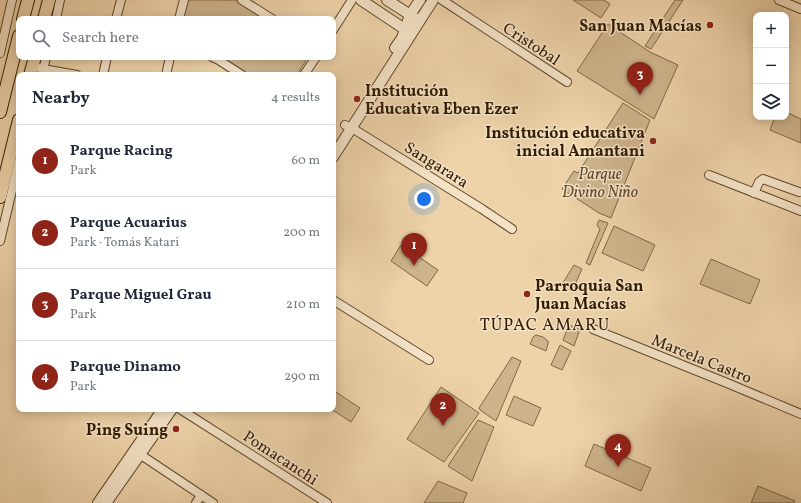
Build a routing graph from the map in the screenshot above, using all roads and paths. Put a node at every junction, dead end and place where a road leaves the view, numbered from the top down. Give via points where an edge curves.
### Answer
1 (12, 0) edge
2 (28, 0) edge
3 (49, 0) edge
4 (60, 0) edge
5 (121, 0) edge
6 (184, 0) edge
7 (242, 0) edge
8 (352, 0) edge
9 (361, 0) edge
10 (387, 0) edge
11 (420, 0) edge
12 (433, 0) edge
13 (442, 0) edge
14 (779, 0) edge
15 (801, 9) edge
16 (410, 15) junction
17 (24, 16) edge
18 (45, 16) edge
19 (57, 16) edge
20 (117, 16) edge
21 (180, 16) edge
22 (267, 16) edge
23 (420, 22) junction
24 (336, 25) edge
25 (408, 32) junction
26 (16, 46) edge
27 (0, 53) edge
28 (43, 60) edge
29 (106, 60) edge
30 (169, 60) edge
31 (219, 60) edge
32 (314, 60) edge
33 (36, 68) edge
34 (59, 72) edge
35 (104, 72) edge
36 (167, 72) edge
37 (237, 72) edge
38 (306, 72) edge
39 (567, 82) dead end
40 (3, 88) edge
41 (0, 112) edge
42 (348, 127) junction
43 (16, 136) edge
44 (336, 141) edge
45 (336, 152) edge
46 (16, 174) edge
47 (709, 174) dead end
48 (754, 192) junction
49 (799, 192) dead end
50 (0, 197) edge
51 (801, 211) edge
52 (512, 229) dead end
53 (0, 241) edge
54 (336, 302) edge
55 (593, 329) dead end
56 (429, 360) dead end
57 (161, 412) edge
58 (170, 412) edge
59 (185, 412) edge
60 (801, 414) edge
61 (137, 453) junction
62 (201, 495) junction
63 (98, 503) edge
64 (106, 503) edge
65 (196, 503) edge
66 (213, 503) edge
67 (327, 503) edge

1 - 27 street
2 - 17 main road
3 - 18 main road
4 - 19 street
5 - 20 street
6 - 21 street
7 - 22 street
8 - 24 street
9 - 25 street
10 - 16 street
11 - 16 street
12 - 23 street
13 - 39 street, Cristobal
14 - 15 street
16 - 23 street
16 - 25 street
23 - 25 street
25 - 42 street
26 - 40 main road
28 - 33 street
29 - 35 street
30 - 36 street
31 - 37 street
32 - 38 street
33 - 34 street
40 - 41 main road
42 - 44 street
42 - 45 street
42 - 52 street, Sangarara
43 - 50 main road
46 - 53 street
47 - 48 street
48 - 49 street via 758,182 763,179
48 - 51 street
54 - 56 street
55 - 60 street, Marcela Castro
57 - 61 street
58 - 61 street
59 - 67 street, Pomacanchi
61 - 62 street
61 - 63 street
61 - 64 street
62 - 65 street
62 - 66 street

